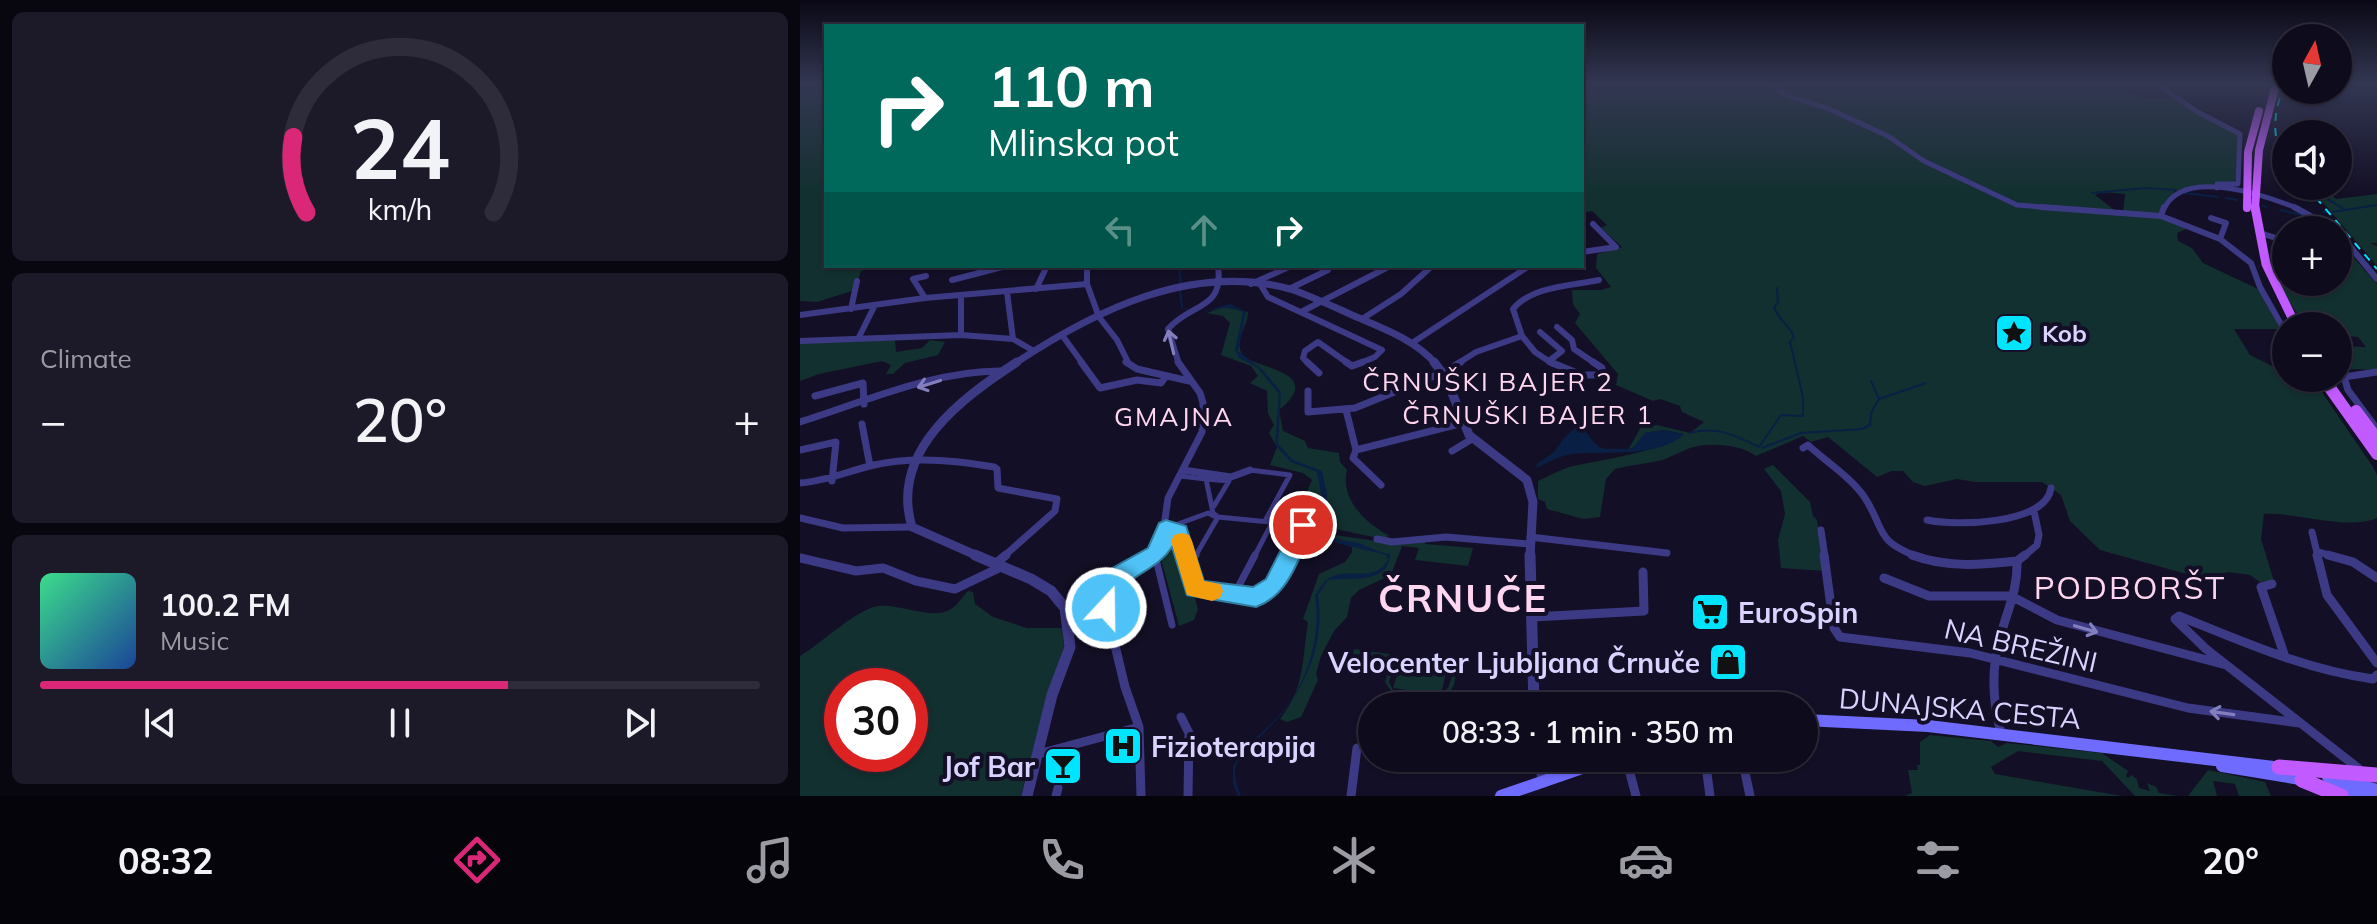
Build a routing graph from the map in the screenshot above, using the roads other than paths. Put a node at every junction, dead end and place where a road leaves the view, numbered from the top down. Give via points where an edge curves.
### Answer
1 (1856, 121) edge
2 (2215, 121) edge
3 (2259, 121) edge
4 (2263, 121) edge
5 (2252, 153) junction
6 (2217, 189) junction
7 (2250, 195) junction
8 (2161, 216) junction
9 (2315, 216) edge
10 (2211, 218) dead end
11 (1593, 224) dead end
12 (2220, 239) junction
13 (2272, 239) edge
14 (2265, 244) dead end
15 (2352, 249) edge
16 (1584, 252) edge
17 (998, 268) edge
18 (1046, 268) edge
19 (1087, 268) edge
20 (1219, 268) edge
21 (1287, 268) edge
22 (1386, 268) edge
23 (1430, 268) edge
24 (1526, 268) edge
25 (1328, 270) dead end
26 (926, 276) dead end
27 (2377, 279) edge
28 (952, 280) dead end
29 (1599, 280) dead end
30 (857, 281) dead end
31 (1087, 284) junction
32 (1251, 284) junction
33 (1260, 284) junction
34 (1221, 285) junction
35 (1036, 289) junction
36 (1289, 289) junction
37 (1007, 292) junction
38 (961, 297) junction
39 (925, 298) junction
40 (1320, 302) junction
41 (874, 307) junction
42 (851, 309) junction
43 (1303, 311) junction
44 (2274, 312) edge
45 (2281, 312) edge
46 (2289, 312) edge
47 (1100, 313) junction
48 (800, 315) edge
49 (1362, 319) junction
50 (1557, 327) dead end
51 (1540, 332) dead end
52 (961, 335) junction
53 (1062, 335) junction
54 (1522, 336) junction
55 (859, 337) junction
56 (1013, 339) junction
57 (800, 341) edge
58 (1412, 343) junction
59 (1034, 351) junction
60 (1549, 361) junction
61 (1005, 372) junction
62 (1444, 372) junction
63 (2377, 372) edge
64 (1319, 373) dead end
65 (1166, 376) junction
66 (1189, 381) junction
67 (1308, 391) dead end
68 (2333, 392) edge
69 (2342, 392) edge
70 (815, 396) dead end
71 (864, 404) junction
72 (1346, 410) junction
73 (800, 422) edge
74 (1463, 423) junction
75 (862, 424) dead end
76 (2377, 429) edge
77 (1472, 439) junction
78 (2377, 439) edge
79 (1803, 448) dead end
80 (800, 450) edge
81 (1356, 450) junction
82 (1452, 451) dead end
83 (2377, 454) edge
84 (915, 460) junction
85 (870, 466) junction
86 (1250, 470) joint
87 (1182, 473) junction
88 (1206, 479) junction
89 (1230, 479) junction
90 (832, 481) junction
91 (800, 483) edge
92 (1381, 485) dead end
93 (2051, 488) dead end
94 (1214, 506) junction
95 (2034, 511) junction
96 (1217, 517) junction
97 (800, 518) edge
98 (1927, 520) dead end
99 (1268, 522) junction
100 (1303, 525) junction
101 (912, 527) junction
102 (1319, 528) dead end
103 (1166, 529) junction
104 (1821, 530) dead end
105 (2312, 532) dead end
106 (1377, 539) dead end
107 (1530, 540) junction
108 (2319, 552) junction
109 (1667, 553) dead end
110 (1155, 554) junction
111 (1187, 557) junction
112 (800, 558) edge
113 (2017, 561) junction
114 (998, 565) junction
115 (1643, 572) dead end
116 (1884, 578) dead end
117 (2377, 578) edge
118 (2272, 584) dead end
119 (1235, 595) junction
120 (2015, 598) junction
121 (1101, 604) junction
122 (1533, 617) junction
123 (1068, 621) junction
124 (1172, 625) dead end
125 (2284, 654) junction
126 (1995, 658) junction
127 (2377, 663) edge
128 (2226, 665) junction
129 (2377, 675) edge
130 (1534, 692) edge
131 (1181, 717) dead end
132 (1818, 720) edge
133 (2299, 723) junction
134 (1139, 727) junction
135 (2001, 733) junction
136 (1357, 748) dead end
137 (2112, 748) junction
138 (1038, 754) junction
139 (2279, 767) junction
140 (2358, 768) dead end
141 (1542, 772) edge
142 (1572, 772) edge
143 (1630, 772) edge
144 (1707, 772) edge
145 (1745, 772) edge
146 (2377, 775) edge
147 (2302, 780) junction
148 (1544, 782) junction
149 (2377, 790) edge
150 (1027, 796) edge
151 (1141, 796) edge
152 (1188, 796) edge
153 (1351, 796) edge
154 (1501, 796) edge
155 (1636, 796) edge
156 (1710, 796) edge
157 (1750, 796) edge
158 (2341, 796) edge
159 (2371, 796) edge

1 - 8 street via 2017,205
2 - 6 street via 2240,134 2238,184 2217,184
3 - 5 main road
4 - 5 main road
5 - 7 main road
6 - 7 street
6 - 8 street via 2175,193
7 - 9 street
7 - 45 main road via 2255,255
7 - 46 main road via 2264,262
8 - 12 street
10 - 12 street via 2226,223
11 - 16 street via 1616,247
12 - 44 street via 2251,263
13 - 14 street
15 - 27 street
17 - 28 street
18 - 35 street
19 - 31 street
20 - 34 street
21 - 32 street
22 - 40 street
23 - 49 street
24 - 58 street
25 - 36 street
26 - 39 street via 913,279
29 - 54 street via 1539,292 1516,304 1512,312
30 - 42 street
31 - 35 street
31 - 47 street
32 - 33 street
32 - 34 street
33 - 36 street
33 - 43 street via 1268,297
34 - 47 street via 1137,296
66 -> 34 street via 1167,335 1171,324 1208,303
35 - 37 street
36 - 40 street
37 - 38 street
37 - 56 street
38 - 39 street
38 - 52 street
39 - 41 street
40 - 43 street
40 - 49 street
41 - 42 street
41 - 55 street
42 - 48 street
43 - 64 street via 1382,350 1352,366 1318,342 1303,358
47 - 53 street
47 - 65 street via 1130,367
49 - 58 street
50 - 60 street via 1604,373 1590,377
51 - 60 street via 1562,351
52 - 55 street
52 - 56 street
53 - 59 street
53 - 65 street via 1100,388 1137,380 1161,383
54 - 60 street via 1529,349
54 - 62 street via 1476,352
55 - 57 street
56 - 59 street
58 - 62 street
59 - 61 street
61 -> 71 street via 964,375
61 - 84 street via 948,415
62 - 72 street
62 - 74 street
63 - 76 street via 2344,377
65 - 66 street
66 - 87 street via 1200,393 1204,423
67 - 72 street via 1308,412
68 - 83 main road
69 - 78 main road
70 - 71 street via 863,383
71 - 73 street
72 - 81 street
74 - 77 street
74 - 81 street
75 - 85 street
77 - 82 street
77 - 107 street via 1529,482
79 - 113 street via 1808,445 1856,488 1882,537 1898,549 1929,561 1965,566
80 - 90 street via 836,442
81 - 92 street via 1353,458
84 - 85 street
84 - 101 street via 906,503
84 - 114 street via 994,467 998,488 1057,499 1055,511
85 - 90 street
86 - 89 street
86 - 99 street via 1290,475
87 - 88 street
87 - 89 street
87 - 103 street via 1168,498
88 - 89 street
88 - 94 street
89 - 94 street
90 - 91 street
93 - 95 street
94 - 96 street
95 - 98 street via 1975,524
95 - 113 street via 2037,545
96 - 99 street
96 - 103 street via 1208,513
96 - 111 street via 1196,555
97 - 101 street via 843,528
99 - 100 street
99 - 119 street
100 - 102 street
100 - 119 street via 1270,590 1256,597
101 - 114 street
103 - 110 street
103 - 111 street via 1178,532
104 - 126 street, NA BREŽINI via 1834,628 1840,637
105 - 108 street
106 - 107 street
107 - 109 street
107 - 122 street
108 - 117 street via 2353,562
108 - 127 street via 2327,595
110 - 121 street via 1115,578
110 - 124 street
111 - 119 street via 1195,589
112 - 114 street via 856,571 883,568 955,589
113 - 120 street
114 - 123 street via 1051,591
115 - 122 street via 1644,611
116 - 120 street via 1929,596
118 - 125 street via 2261,587 2283,638
120 - 126 street
120 -> 128 street via 2071,625
121 - 123 street
121 - 134 street
122 - 130 street
123 - 138 street via 1070,647
125 - 128 street via 2176,617 2178,625
125 - 129 street via 2361,679
133 -> 126 street, NA BREŽINI via 2188,708
126 - 135 street via 1994,699
128 - 133 street
131 - 152 street via 1189,733
132 - 135 main road, DUNAJSKA CESTA
133 - 140 street
134 - 138 street
134 - 151 street
135 - 137 main road, DUNAJSKA CESTA
136 - 153 street
137 - 139 main road, DUNAJSKA CESTA
137 - 147 main road, DUNAJSKA CESTA
138 - 150 street
139 - 146 main road
139 - 149 main road, DUNAJSKA CESTA
141 - 148 street
142 - 148 main road
143 - 155 street
144 - 156 street
145 - 157 street
147 - 158 main road
147 - 159 main road, DUNAJSKA CESTA
148 - 154 main road

